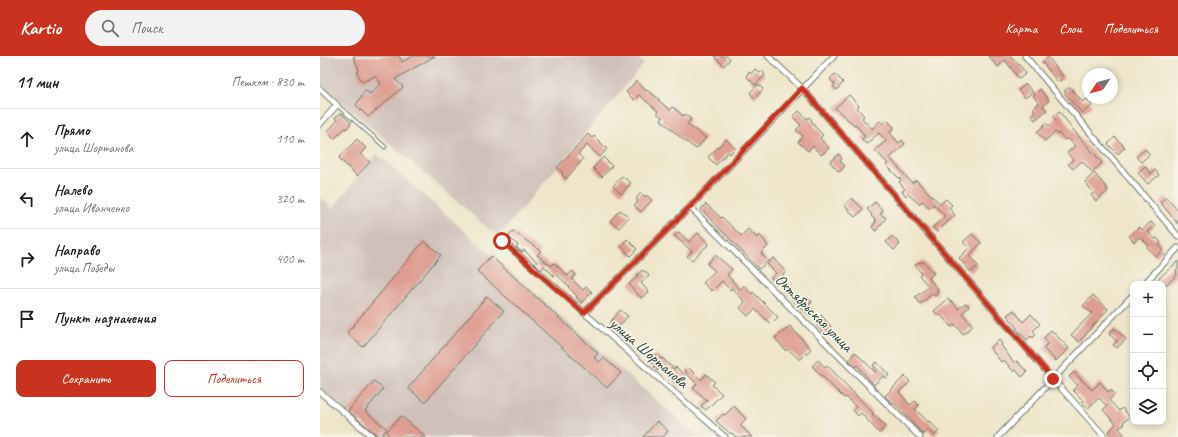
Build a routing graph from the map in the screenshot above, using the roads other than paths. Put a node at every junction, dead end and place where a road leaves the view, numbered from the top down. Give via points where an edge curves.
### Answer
1 (768, 56) edge
2 (834, 56) edge
3 (1025, 56) edge
4 (802, 88) junction
5 (320, 89) edge
6 (337, 105) junction
7 (320, 124) edge
8 (385, 147) dead end
9 (690, 207) junction
10 (1178, 236) edge
11 (502, 241) dead end
12 (1178, 248) edge
13 (1147, 281) edge
14 (1130, 298) edge
15 (584, 313) junction
16 (1053, 379) junction
17 (320, 392) edge
18 (373, 437) edge
19 (725, 437) edge
20 (920, 437) edge
21 (998, 437) edge
22 (1105, 437) edge

1 - 4 street
2 - 4 street
3 - 10 street
4 - 9 street
4 - 16 street
5 - 6 street
6 - 7 street
6 - 8 lane
9 - 15 street
9 - 20 street, Октябрьская улица
11 - 15 street, улица Шортанова
12 - 13 street
14 - 16 street
15 - 19 street, улица Шортанова
16 - 21 street
16 - 22 street
17 - 18 street

